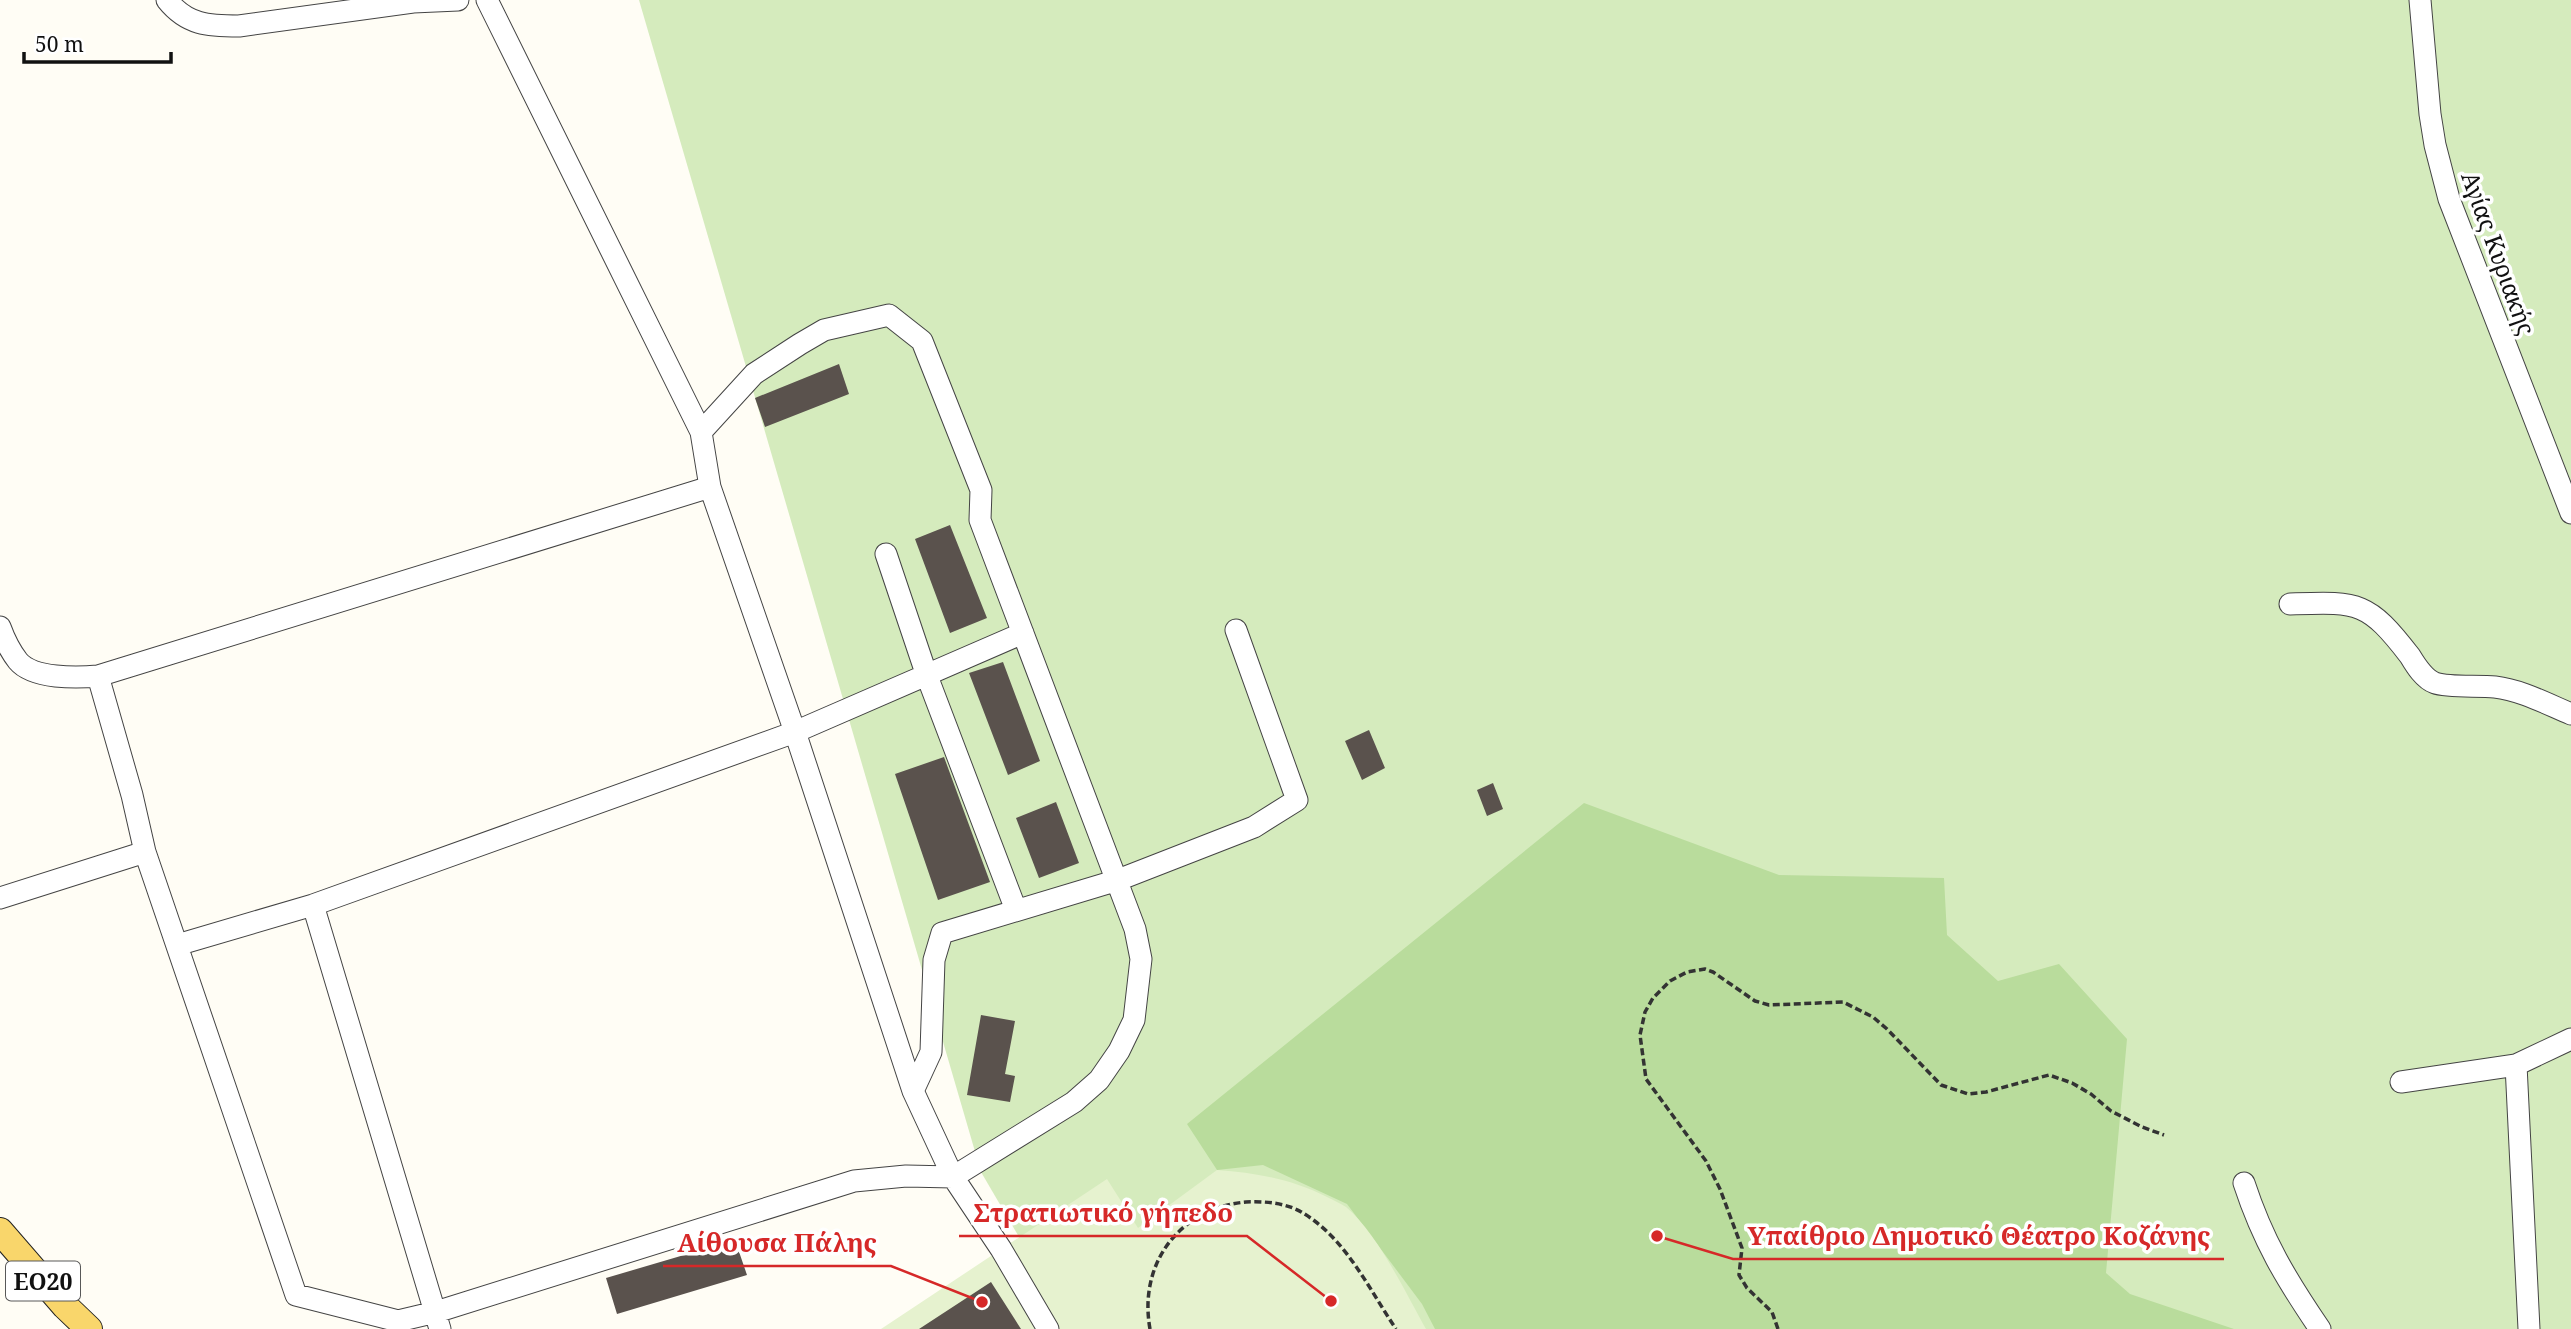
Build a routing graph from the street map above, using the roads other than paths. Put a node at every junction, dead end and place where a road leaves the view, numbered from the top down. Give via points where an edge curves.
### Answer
1 (167, 0) edge
2 (458, 0) edge
3 (487, 0) edge
4 (2420, 0) edge
5 (701, 432) junction
6 (710, 487) junction
7 (2571, 513) edge
8 (886, 554) dead end
9 (2290, 604) dead end
10 (0, 630) edge
11 (1236, 630) dead end
12 (1023, 633) junction
13 (927, 676) junction
14 (98, 677) junction
15 (2571, 714) edge
16 (794, 732) junction
17 (145, 852) junction
18 (1118, 880) junction
19 (0, 898) edge
20 (313, 905) junction
21 (1016, 910) junction
22 (177, 945) junction
23 (2571, 1039) edge
24 (2516, 1065) junction
25 (2401, 1082) dead end
26 (913, 1091) junction
27 (953, 1177) junction
28 (2244, 1183) dead end
29 (0, 1231) edge
30 (438, 1320) edge
31 (86, 1328) edge
32 (1048, 1329) edge
33 (2320, 1329) edge
34 (2529, 1329) edge

1 - 2 street via 180,16 220,26
3 - 5 street
4 - 7 street, Αγίας Κυριακής via 2430,114 2449,199
5 - 6 street
5 - 12 street via 754,374 812,337 889,315 922,341 981,490 980,520
6 - 14 street
6 - 16 street
8 - 13 street
9 - 15 street via 2339,603 2365,610 2434,683 2508,689
10 - 14 street via 19,663 42,674
11 - 18 street via 1297,800 1254,827
12 - 13 street
12 - 18 street
13 - 16 street
13 - 21 street
14 - 17 street
16 - 20 street
16 - 26 street
17 - 19 street
17 - 22 street
18 - 21 street
18 - 27 street via 1141,959 1134,1020 1119,1051 1099,1080 1074,1102
20 - 22 street
20 - 30 street
21 - 26 street via 942,933 934,960 931,1052
22 - 30 street via 296,1295 398,1321
23 - 24 street
24 - 25 street
24 - 34 street
26 - 27 street
27 - 30 street via 854,1181
27 - 32 street
28 - 33 street via 2277,1262
29 - 31 main road, ΕΟ20

